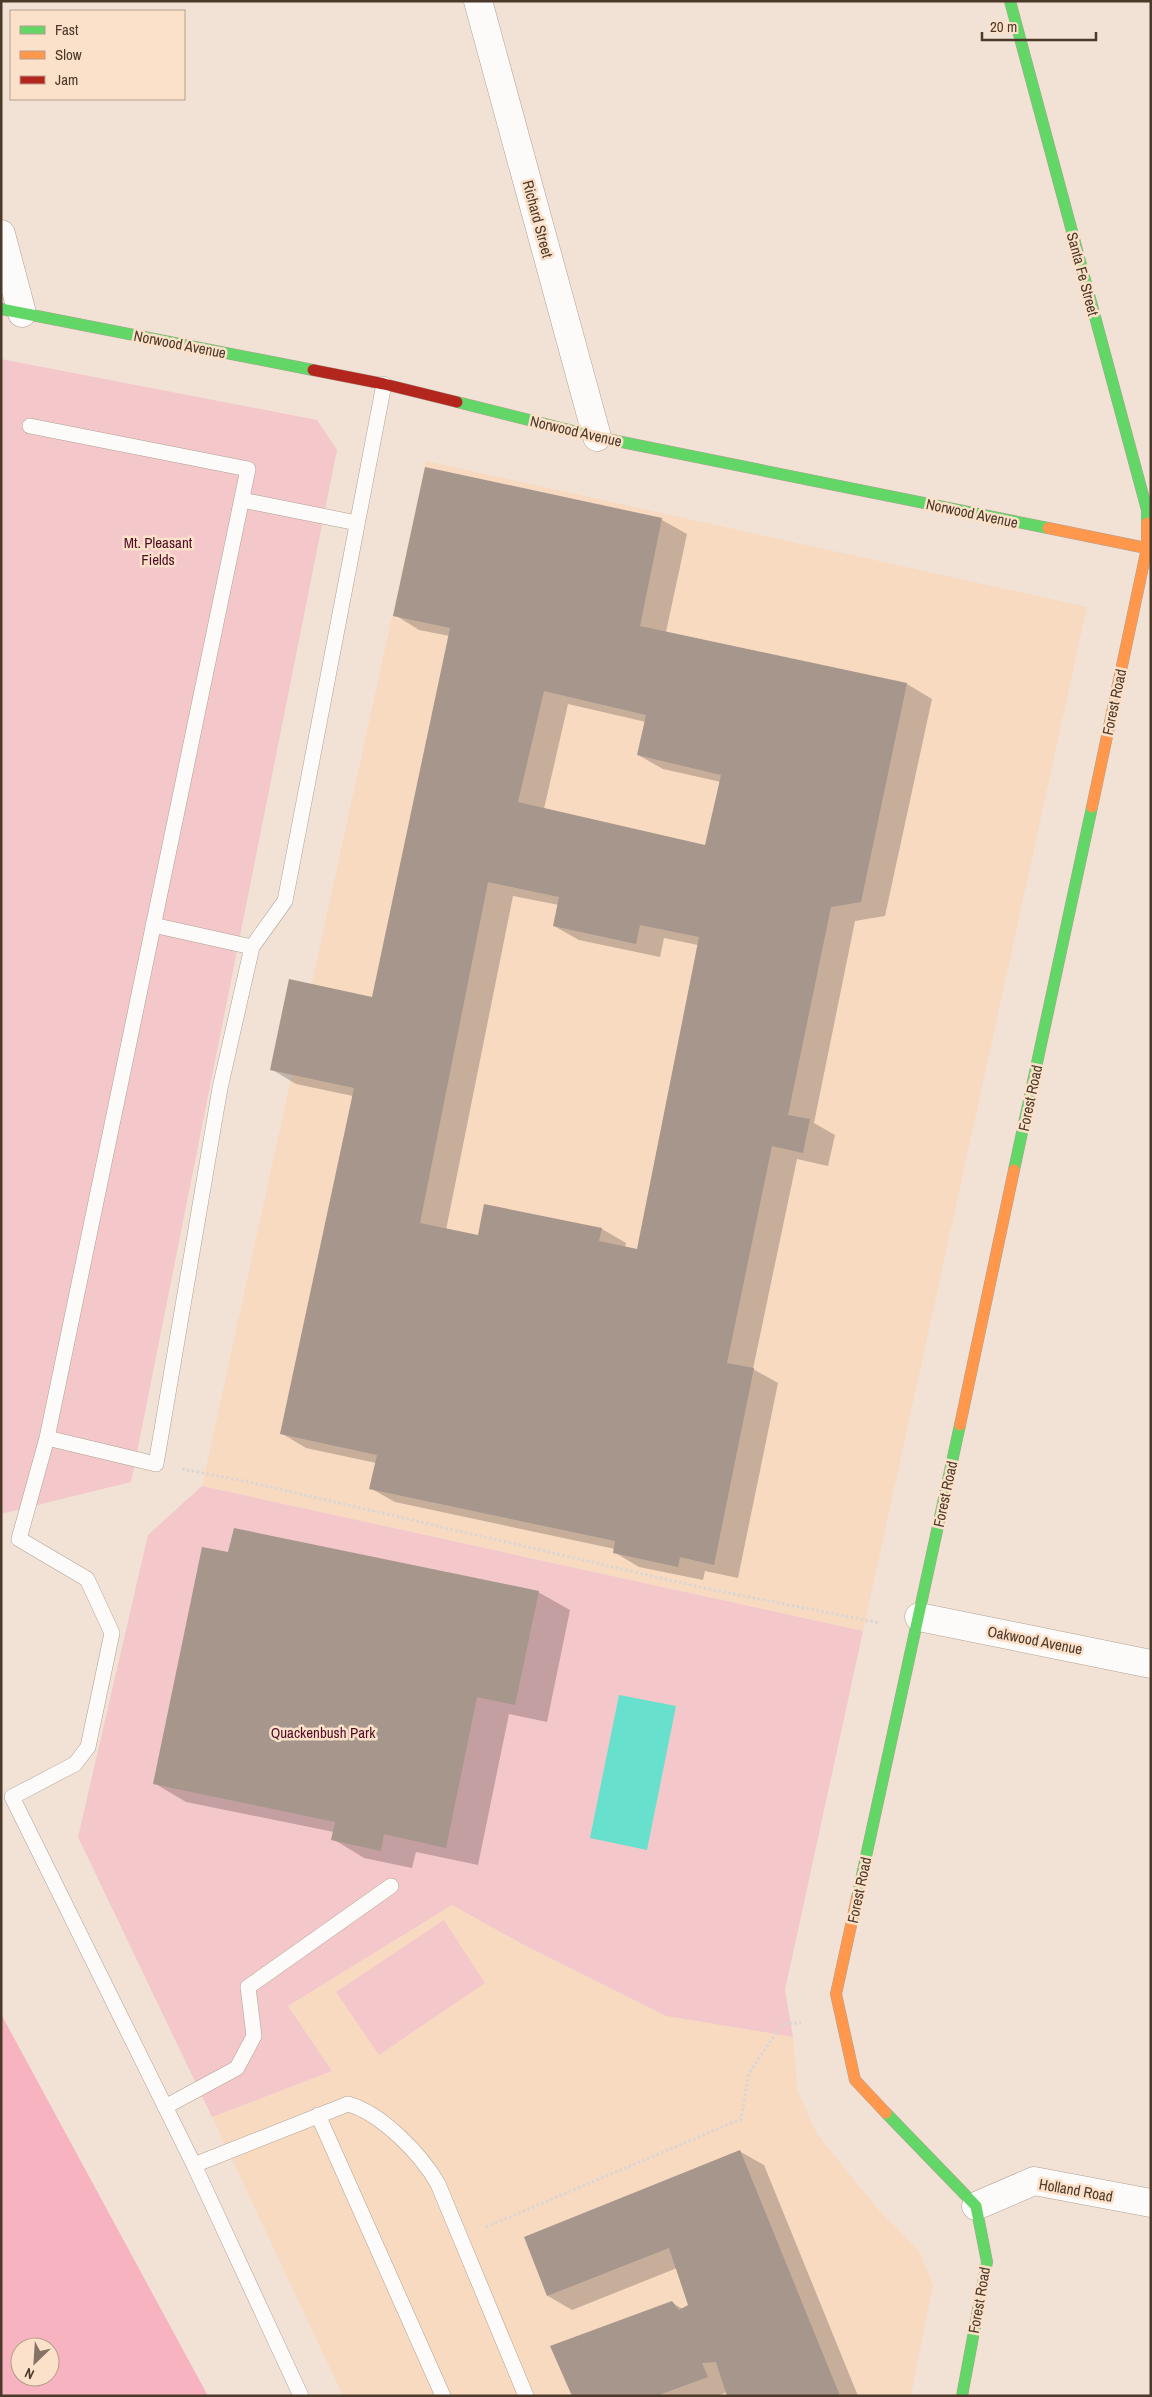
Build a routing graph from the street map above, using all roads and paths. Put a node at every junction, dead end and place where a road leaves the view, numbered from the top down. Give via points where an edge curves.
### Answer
1 (478, 1) edge
2 (1010, 1) edge
3 (1, 234) edge
4 (12, 311) edge
5 (384, 384) junction
6 (30, 426) dead end
7 (597, 437) junction
8 (242, 500) junction
9 (357, 523) junction
10 (1149, 549) edge
11 (153, 925) junction
12 (252, 947) junction
13 (47, 1438) junction
14 (156, 1464) junction
15 (919, 1617) junction
16 (880, 1623) dead end
17 (1151, 1664) edge
18 (391, 1886) dead end
19 (801, 2023) dead end
20 (165, 2107) junction
21 (318, 2116) junction
22 (194, 2165) junction
23 (1151, 2203) edge
24 (976, 2206) junction
25 (460, 2238) junction
26 (301, 2396) edge
27 (443, 2396) edge
28 (526, 2396) edge
29 (962, 2396) edge

1 - 7 street, Richard Street
2 - 10 street, Santa Fe Street via 1147,510
3 - 4 street
4 - 5 street, Norwood Avenue
5 - 7 street, Norwood Avenue
5 - 9 lane
6 - 8 lane via 248,469
7 - 10 street, Norwood Avenue
8 - 9 lane
8 - 11 lane
9 - 12 lane via 285,901
10 - 15 street, Forest Road
11 - 12 lane
11 - 13 lane
12 - 14 lane via 220,1088
13 - 14 lane
13 - 20 lane via 18,1539 87,1579 112,1633 88,1747 75,1764 12,1797
14 - 16 path via 249,1482 700,1587
15 - 17 street, Oakwood Avenue
15 - 24 street, Forest Road via 836,1994 855,2080
18 - 20 lane via 248,1987 254,2036 237,2068
19 - 25 path via 782,2024 749,2073 741,2119
20 - 22 lane
21 - 22 lane
21 - 25 lane via 348,2104 373,2114 429,2169
21 - 27 lane
22 - 26 lane
23 - 24 street, Holland Road via 1034,2181
24 - 29 street, Forest Road via 987,2262
25 - 28 lane

